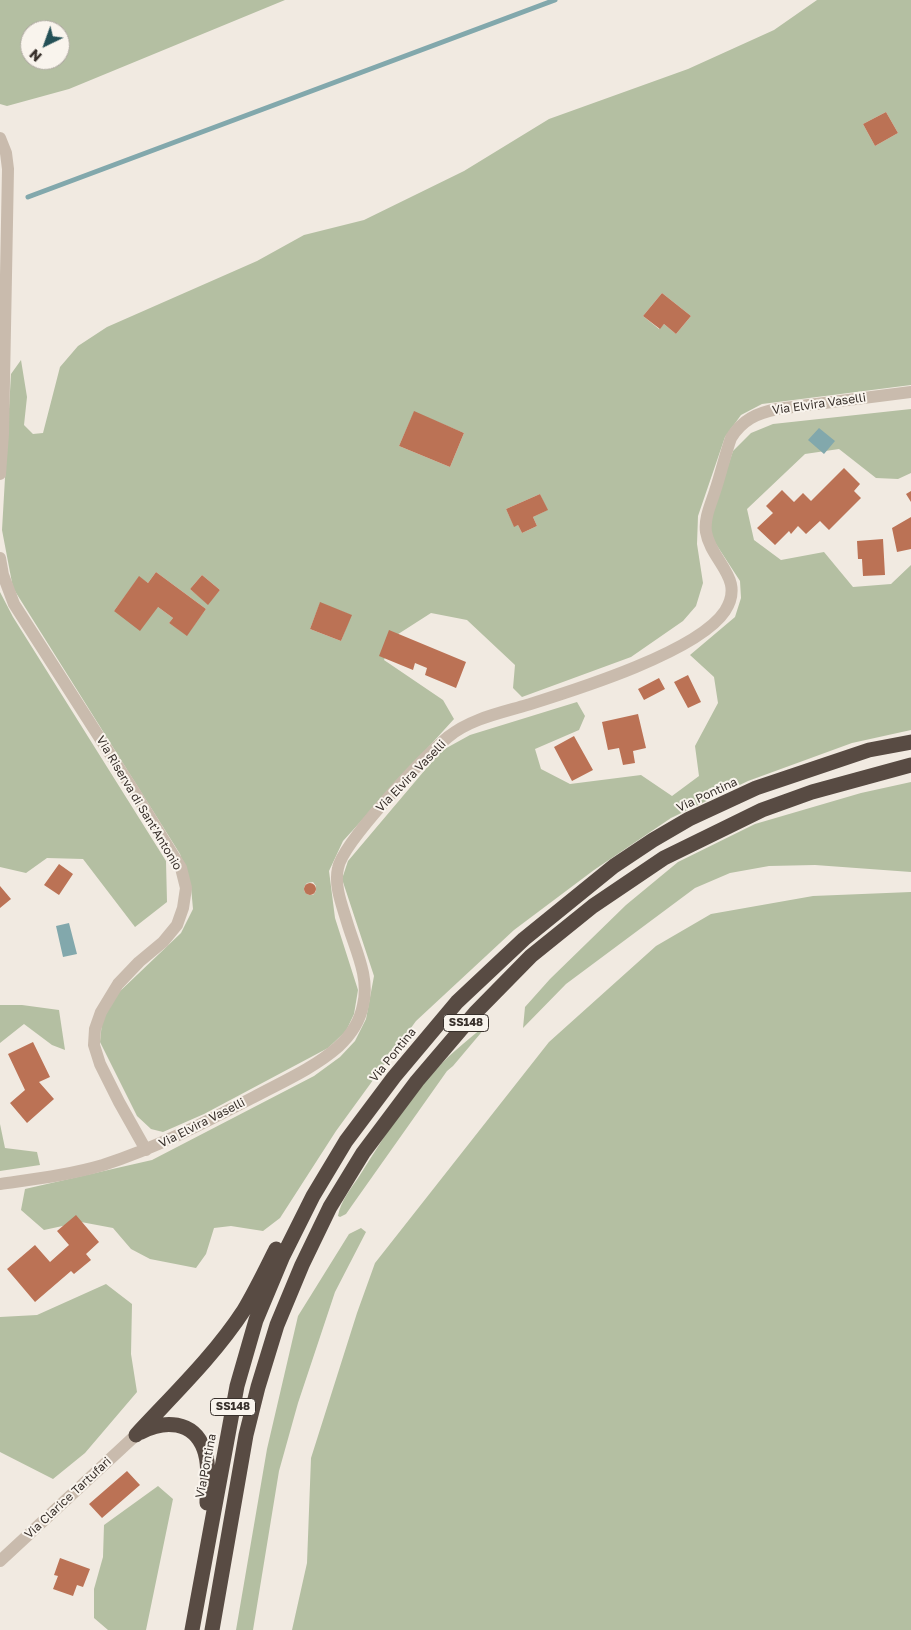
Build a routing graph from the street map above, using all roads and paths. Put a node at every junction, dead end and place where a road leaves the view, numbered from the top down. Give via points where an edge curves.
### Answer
1 (0, 138) edge
2 (4, 192) edge
3 (911, 392) edge
4 (0, 474) edge
5 (0, 558) edge
6 (911, 742) edge
7 (911, 765) edge
8 (146, 1150) junction
9 (0, 1184) edge
10 (313, 1196) junction
11 (136, 1435) junction
12 (208, 1536) junction
13 (0, 1561) edge
14 (192, 1630) edge
15 (212, 1630) edge

1 - 2 street via 8,169
2 - 4 street
3 - 8 street, Via Elvira Vaselli via 777,409 756,414 741,425 728,447 706,523 710,544 728,574 732,588 724,611 706,629 648,662 562,694 480,719 454,732 440,744 371,818 347,848 338,866 338,888 360,961 365,990 361,1013 350,1034 337,1048 300,1073
5 - 8 street, Via Riserva di Sant'Antonio via 14,604 181,868 186,888 177,925 118,984 95,1029 94,1044 100,1064
6 - 10 highway, Via Pontina / SS148 via 868,750 756,788 689,819 614,866 524,939 457,1002 346,1141
7 - 15 highway, SS148 via 812,792 762,810 664,858 593,906 530,956 475,1013 417,1081 363,1153 330,1207 278,1325 246,1435
8 - 9 street, Via Elvira Vaselli via 88,1169
10 - 11 highway via 276,1248 255,1291 230,1329
10 - 12 highway, Via Pontina / SS148 via 256,1320 237,1386
11 - 12 highway via 153,1426 168,1424 184,1427 199,1440 207,1468
11 - 13 street, Via Clarice Tartufari
12 - 14 highway, Via Pontina / SS148

